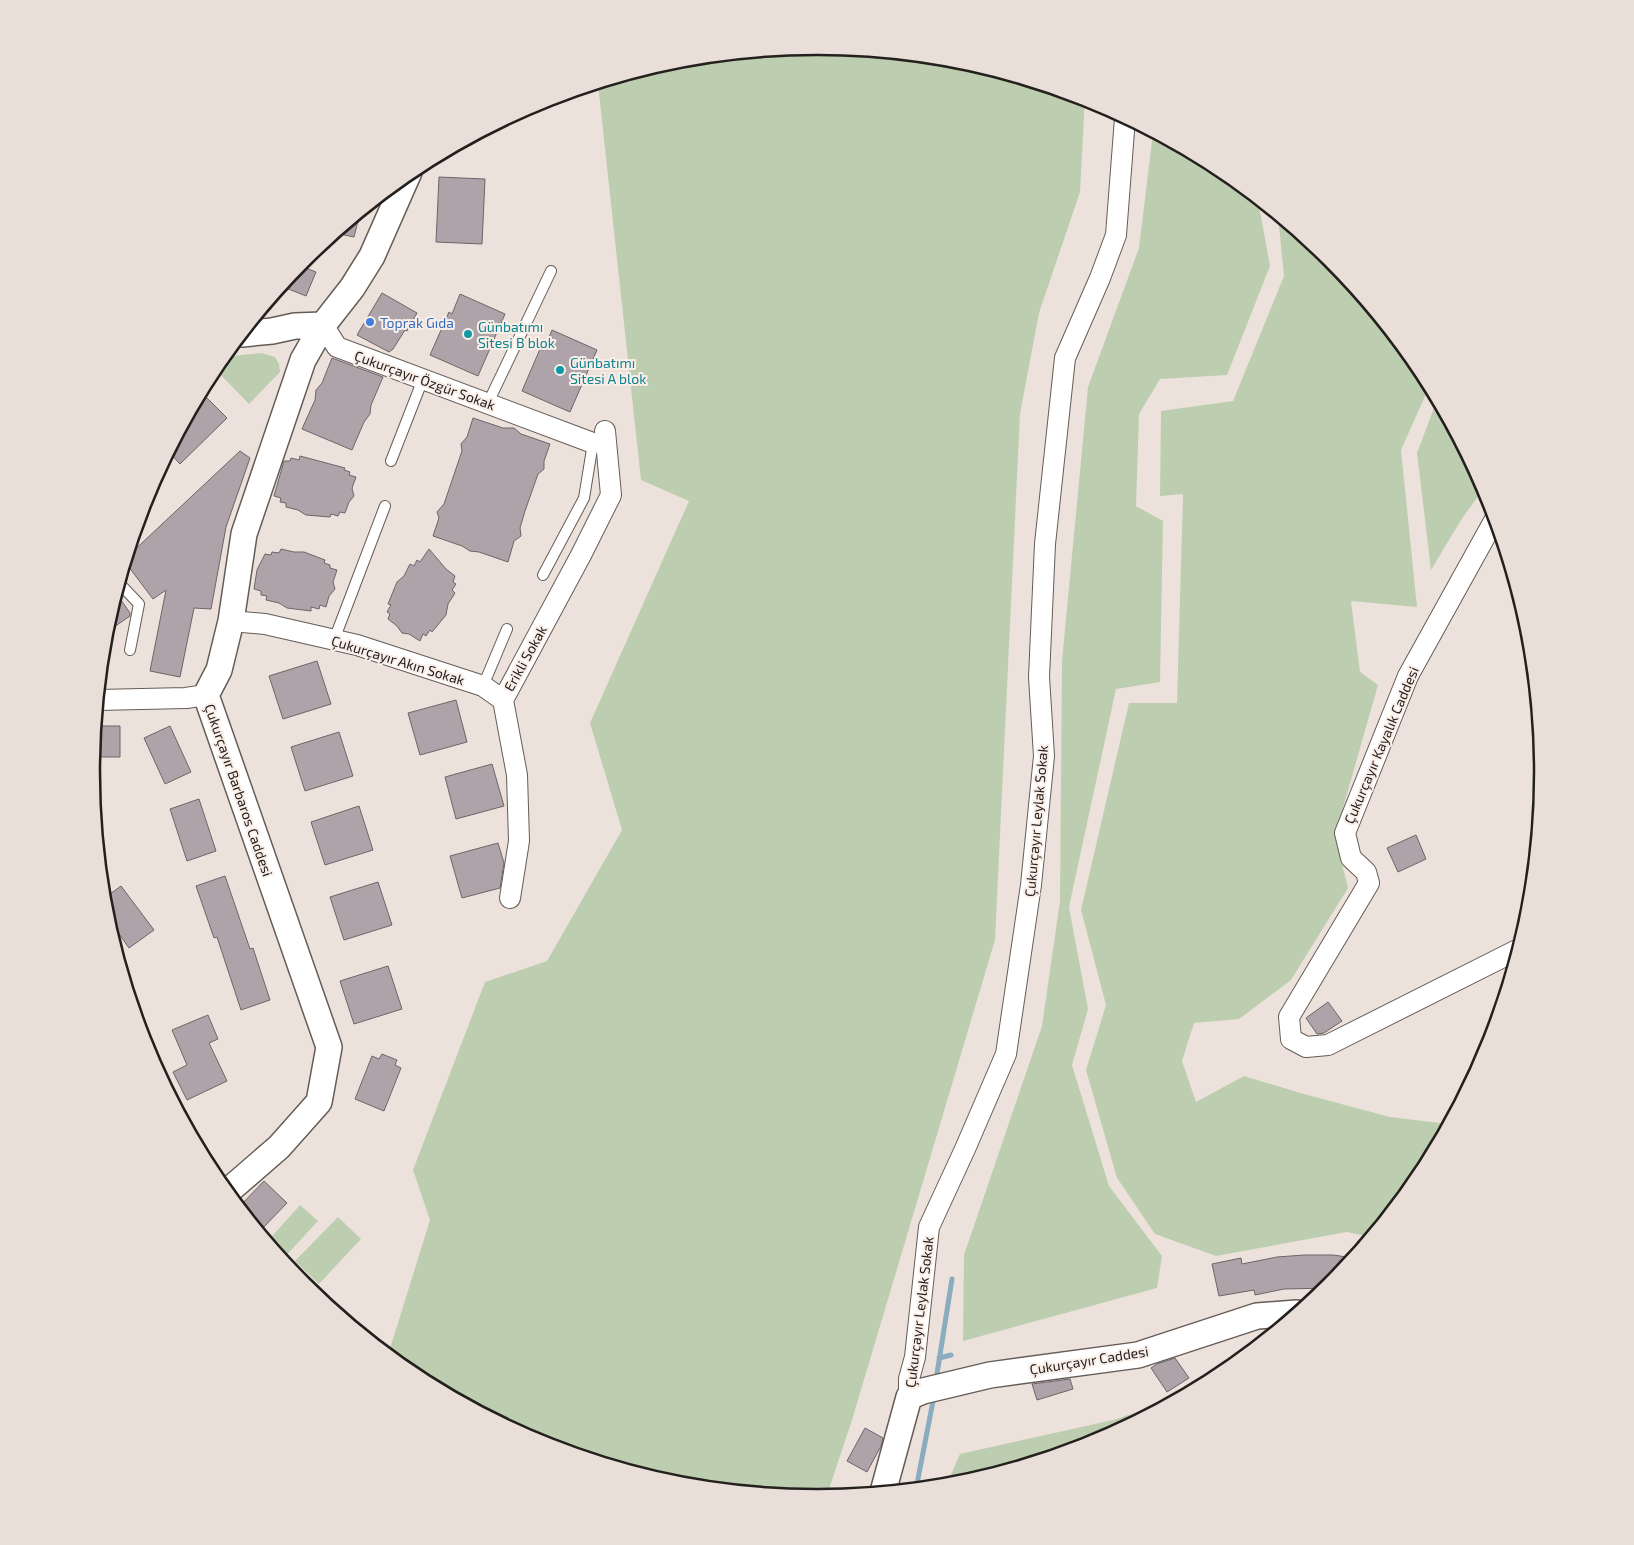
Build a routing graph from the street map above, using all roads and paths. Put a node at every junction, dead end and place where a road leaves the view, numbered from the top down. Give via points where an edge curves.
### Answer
1 (1124, 125) edge
2 (402, 187) edge
3 (551, 271) dead end
4 (324, 325) junction
5 (255, 328) edge
6 (423, 379) junction
7 (488, 402) junction
8 (599, 437) junction
9 (391, 461) dead end
10 (385, 506) dead end
11 (1490, 526) edge
12 (543, 575) dead end
13 (124, 588) edge
14 (231, 622) junction
15 (507, 629) dead end
16 (334, 640) junction
17 (130, 650) dead end
18 (483, 686) junction
19 (206, 695) junction
20 (104, 700) edge
21 (503, 700) junction
22 (510, 898) dead end
23 (1511, 953) edge
24 (232, 1188) edge
25 (1288, 1314) edge
26 (916, 1394) junction
27 (885, 1486) edge

1 - 26 street, Çukurçayır Leylak Sokak via 1116,235 1065,358 1044,554 1039,677 1044,756 1031,885 1006,1054 928,1227 909,1379
2 - 4 street, Çukurçayır Barbaros Caddesi via 372,256
3 - 7 lane
4 - 5 street
4 - 6 street, Çukurçayır Özgür Sokak via 337,347
4 - 14 street, Çukurçayır Barbaros Caddesi via 303,360 244,534
6 - 7 street, Çukurçayır Özgür Sokak
6 - 9 lane
7 - 8 street, Çukurçayır Özgür Sokak
8 - 12 lane via 584,498
8 - 21 street, Erikli Sokak via 611,495
10 - 16 lane
11 - 23 street, Çukurçayır Kayalık Caddesi via 1408,676 1345,833 1351,858 1366,872 1370,883 1289,1017 1291,1039 1306,1048 1328,1045
13 - 17 lane via 139,604
14 - 16 street, Çukurçayır Akın Sokak via 265,624
14 - 19 street, Çukurçayır Barbaros Caddesi via 219,670
15 - 18 lane
16 - 18 street, Çukurçayır Akın Sokak
18 - 21 street, Çukurçayır Akın Sokak
19 - 20 street
19 - 24 street, Çukurçayır Barbaros Caddesi via 329,1047 318,1102 279,1147
21 - 22 street, Erikli Sokak via 517,776 518,841
25 - 26 street, Çukurçayır Caddesi via 1257,1316 1138,1355 990,1374
26 - 27 street

